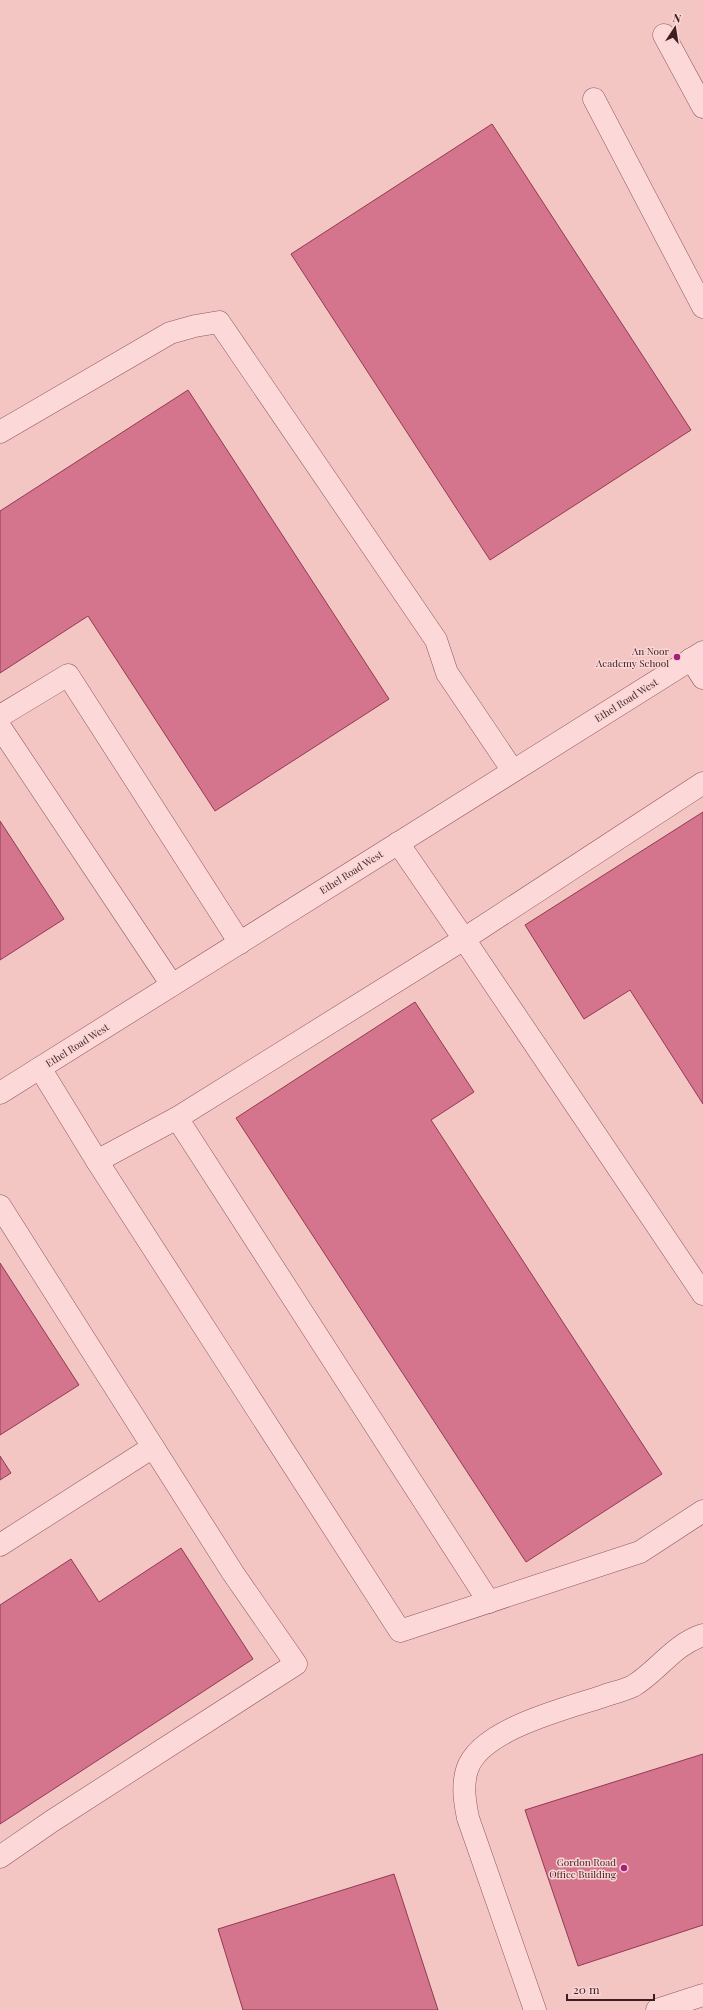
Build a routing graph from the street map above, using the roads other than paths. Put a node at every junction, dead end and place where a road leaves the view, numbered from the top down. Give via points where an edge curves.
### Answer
1 (664, 35) dead end
2 (594, 99) dead end
3 (703, 107) edge
4 (703, 307) edge
5 (0, 432) edge
6 (697, 655) edge
7 (703, 678) edge
8 (0, 716) edge
9 (0, 727) edge
10 (513, 771) junction
11 (703, 783) edge
12 (398, 843) junction
13 (464, 939) junction
14 (240, 942) junction
15 (172, 985) junction
16 (40, 1068) junction
17 (0, 1093) edge
18 (177, 1118) junction
19 (97, 1161) junction
20 (0, 1206) edge
21 (703, 1294) edge
22 (153, 1448) junction
23 (703, 1511) edge
24 (0, 1545) edge
25 (489, 1602) junction
26 (703, 1635) edge
27 (0, 1857) edge
28 (703, 1995) edge
29 (535, 2010) edge
30 (657, 2010) edge

1 - 3 street
2 - 4 street
5 - 10 street via 170,333 219,322 436,640 447,673
6 - 7 street
6 - 10 street, Ethel Road West
8 - 14 street via 68,674
9 - 15 street
10 - 12 street, Ethel Road West
11 - 13 street
12 - 13 street
12 - 14 street, Ethel Road West
13 - 18 street
13 - 21 street
14 - 15 street, Ethel Road West
15 - 16 street, Ethel Road West
16 - 17 street, Ethel Road West
16 - 19 street
18 - 19 street
18 - 25 street
19 - 25 street via 400,1631
20 - 22 street
22 - 24 street
22 - 27 street via 232,1573 296,1664
23 - 25 street via 640,1552
26 - 29 street via 689,1639 632,1686 535,1719 498,1736 476,1753 467,1770 464,1796 468,1818
28 - 30 street

